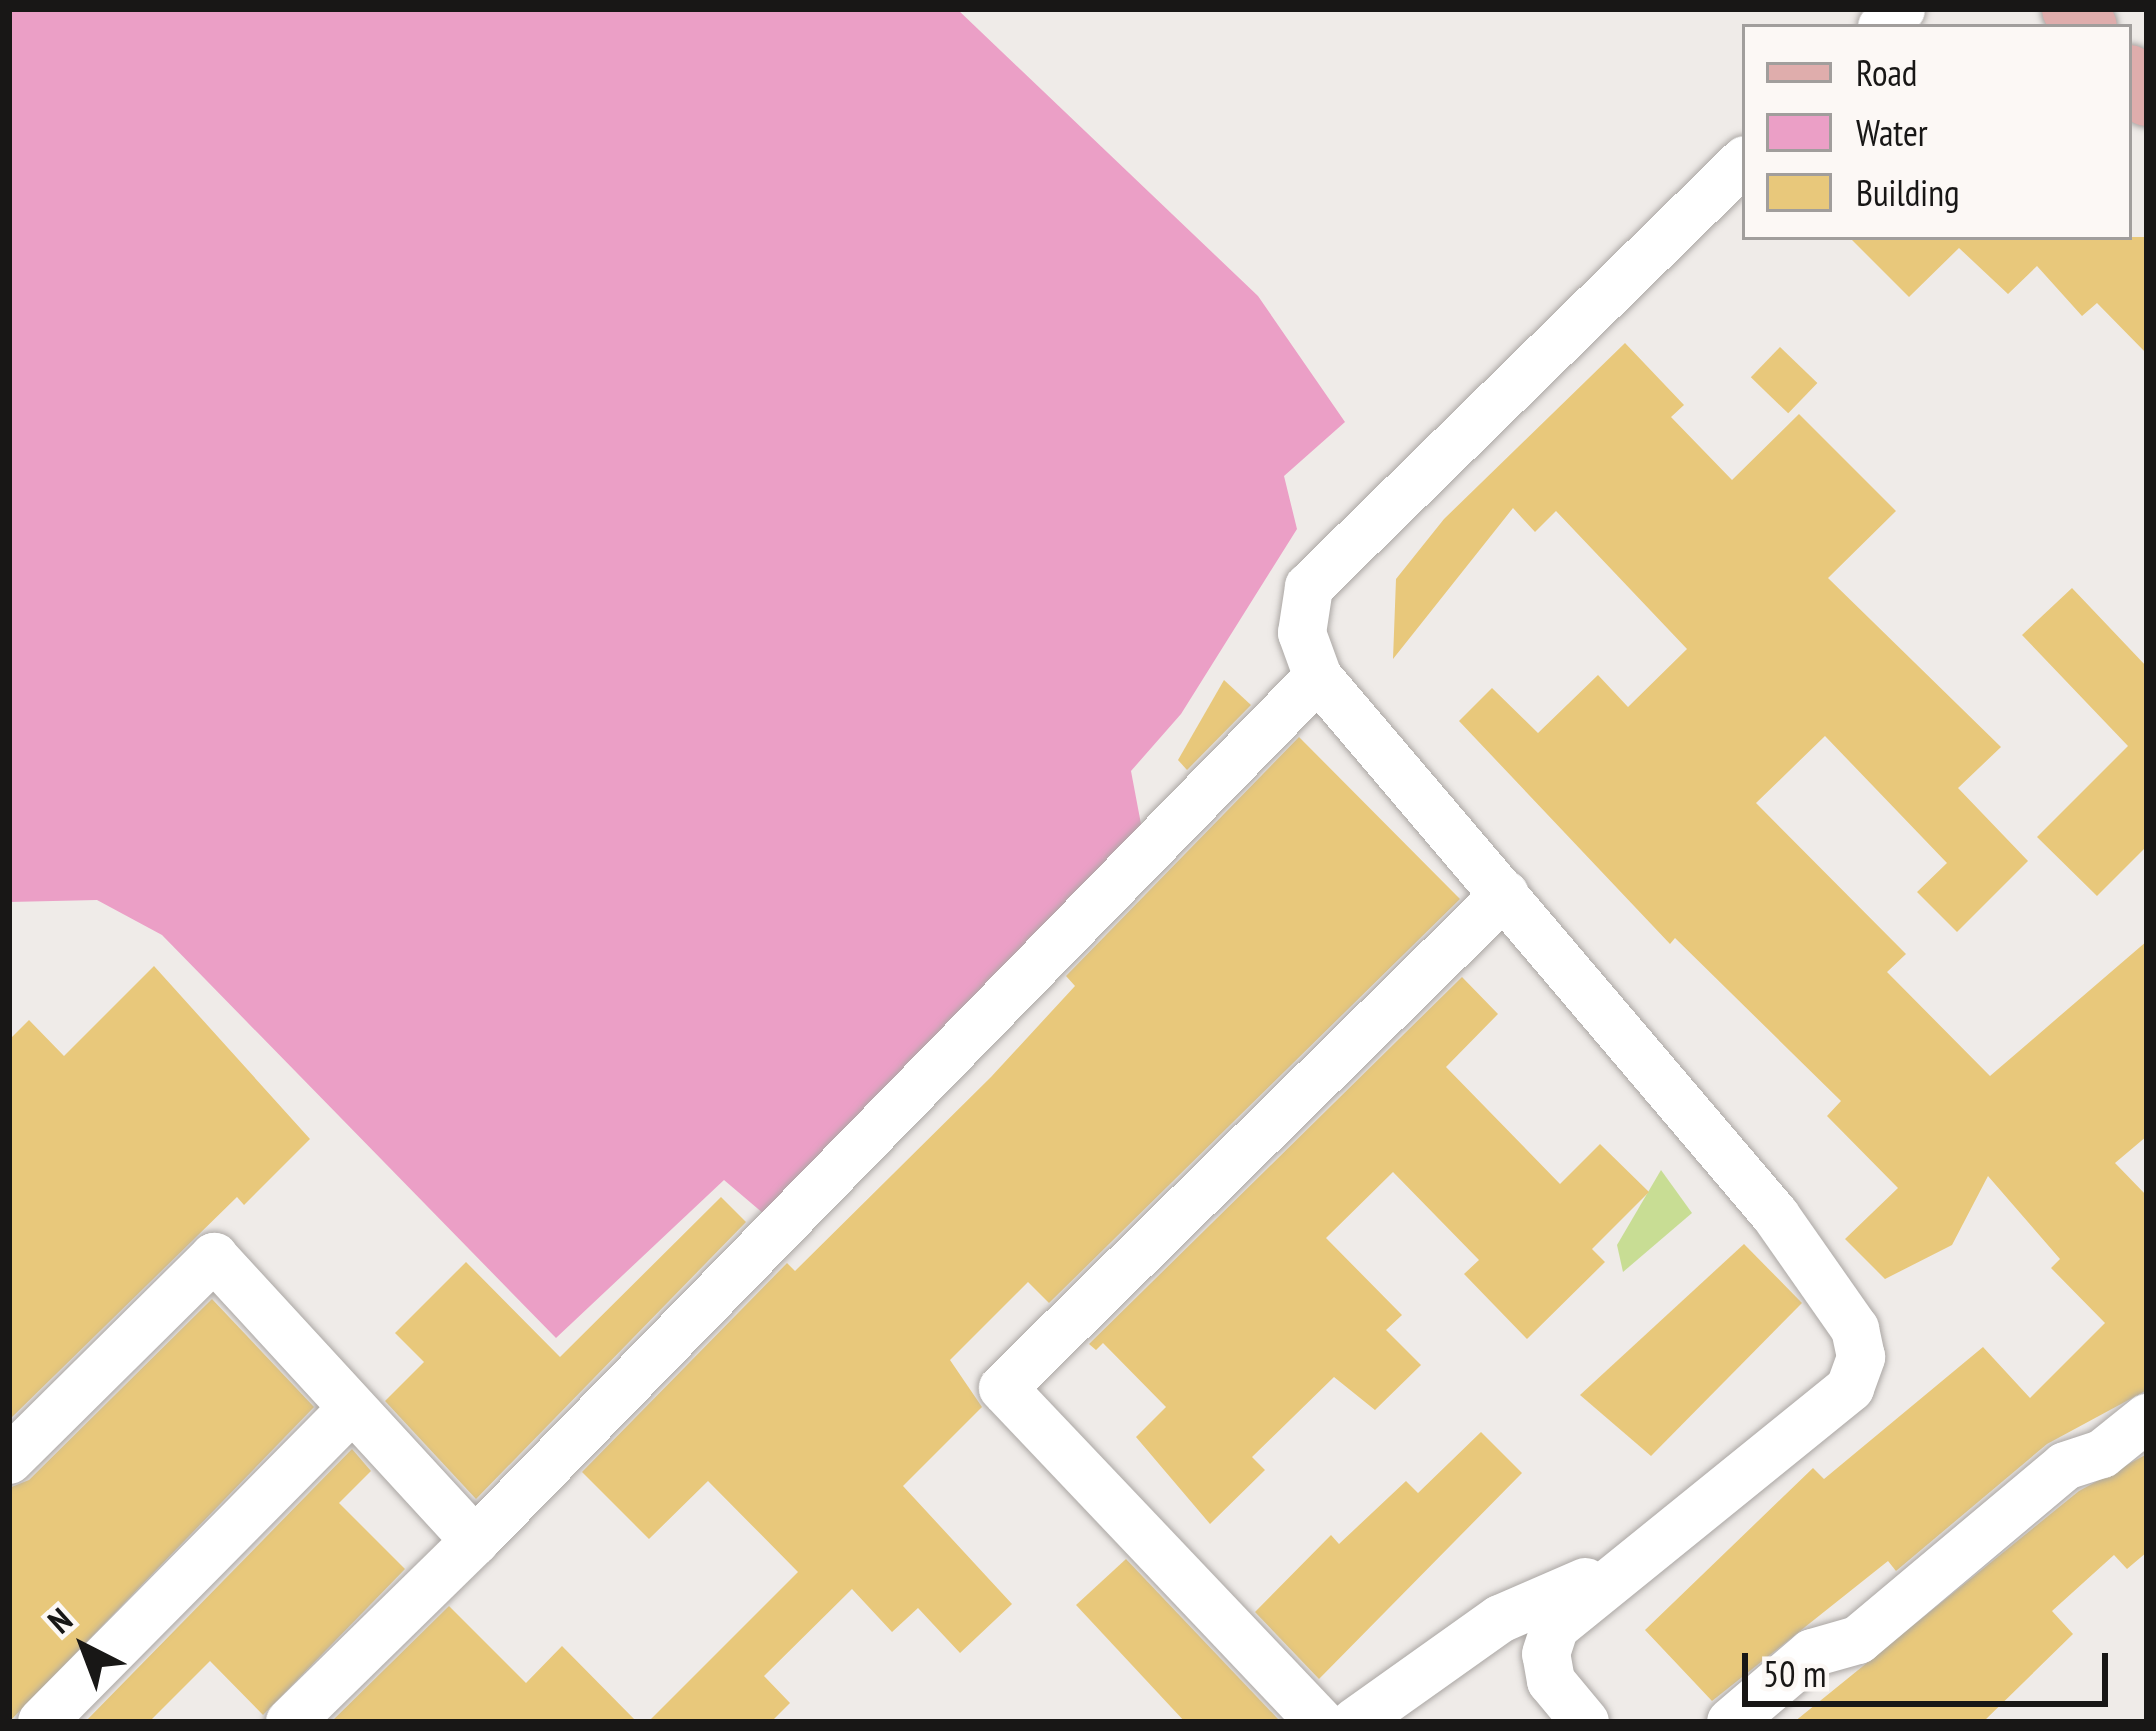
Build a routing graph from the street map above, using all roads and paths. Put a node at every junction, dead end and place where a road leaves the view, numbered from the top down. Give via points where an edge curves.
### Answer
1 (1742, 163) edge
2 (1318, 677) junction
3 (1505, 894) junction
4 (351, 1410) junction
5 (2147, 1418) edge
6 (9, 1460) edge
7 (475, 1541) junction
8 (1620, 1567) junction
9 (42, 1722) edge
10 (290, 1722) edge
11 (1319, 1722) edge
12 (1355, 1722) edge
13 (1585, 1722) edge
14 (1731, 1722) edge

1 - 2 street via 1309,586 1302,633
2 - 3 street
2 - 7 street
3 - 8 street via 1777,1216 1856,1329 1861,1357 1850,1388 1824,1414
3 - 11 street via 1003,1388
4 - 6 street via 214,1257
4 - 7 street
4 - 9 street
5 - 14 street via 2102,1454 2065,1466 1858,1640 1812,1652
7 - 10 street
8 - 12 street via 1500,1619
8 - 13 street via 1555,1628 1546,1654 1551,1681

